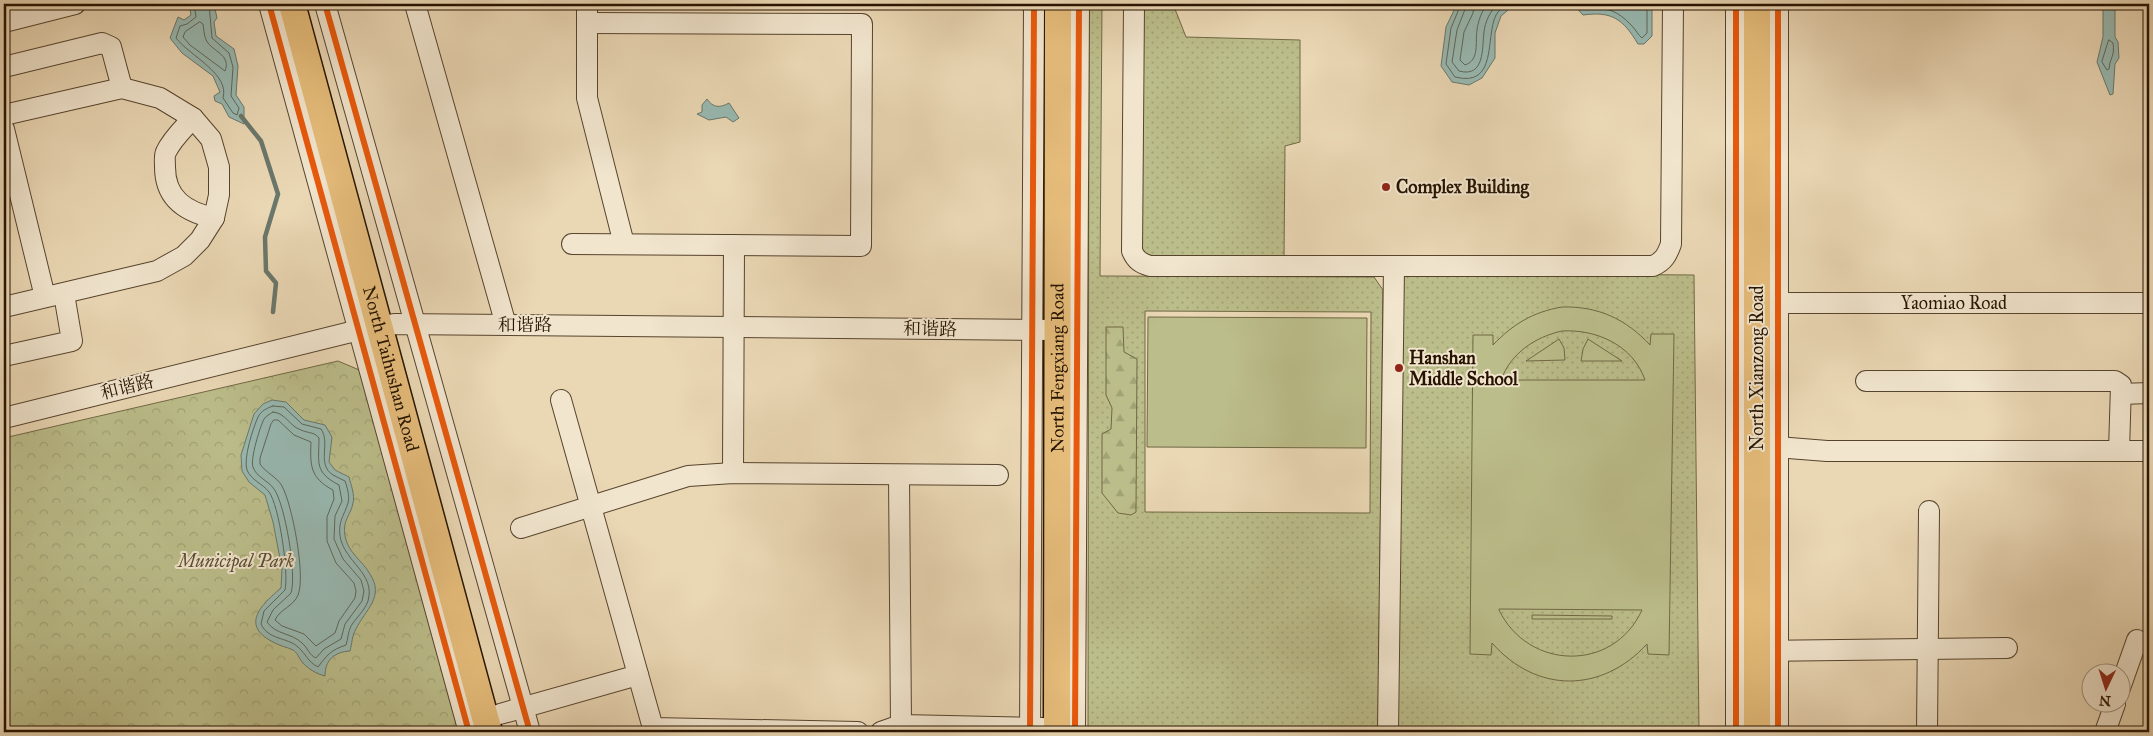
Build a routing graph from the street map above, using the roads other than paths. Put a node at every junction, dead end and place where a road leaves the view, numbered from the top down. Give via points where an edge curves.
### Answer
1 (75, 4) edge
2 (269, 4) edge
3 (292, 4) edge
4 (308, 4) edge
5 (325, 4) edge
6 (415, 4) edge
7 (1034, 4) edge
8 (1058, 4) edge
9 (1079, 4) edge
10 (1134, 4) edge
11 (1673, 4) edge
12 (1736, 4) edge
13 (1757, 4) edge
14 (1778, 4) edge
15 (587, 13) edge
16 (4, 22) edge
17 (4, 68) edge
18 (122, 88) junction
19 (4, 115) edge
20 (193, 118) junction
21 (4, 129) edge
22 (214, 218) junction
23 (572, 244) dead end
24 (624, 244) junction
25 (734, 245) junction
26 (1394, 266) junction
27 (54, 296) junction
28 (1768, 303) junction
29 (2149, 303) edge
30 (4, 307) edge
31 (506, 325) junction
32 (387, 326) junction
33 (735, 326) junction
34 (1045, 330) junction
35 (4, 356) edge
36 (1866, 381) dead end
37 (2121, 394) junction
38 (2149, 394) edge
39 (561, 400) dead end
40 (4, 418) edge
41 (1768, 446) junction
42 (2120, 451) junction
43 (2149, 451) edge
44 (734, 473) junction
45 (899, 475) junction
46 (998, 475) dead end
47 (590, 506) junction
48 (1929, 511) dead end
49 (521, 528) dead end
50 (2137, 640) dead end
51 (1927, 648) junction
52 (2007, 648) dead end
53 (1767, 651) junction
54 (2128, 664) edge
55 (638, 675) junction
56 (2112, 714) edge
57 (504, 722) edge
58 (901, 725) junction
59 (1030, 730) edge
60 (1063, 731) edge
61 (469, 732) edge
62 (530, 732) edge
63 (858, 732) edge
64 (881, 732) edge
65 (1388, 732) edge
66 (1736, 732) edge
67 (1757, 732) edge
68 (1778, 732) edge
69 (1927, 732) edge
70 (2106, 732) edge

1 - 16 street
2 - 32 street
3 - 32 main road, North Taihushan Road
4 - 32 main road, North Taihushan Road
5 - 32 street
6 - 31 street
7 - 34 street
8 - 34 main road, North Fengxiang Road
9 - 60 street
10 - 26 street via 1132,251 1135,258 1150,266
11 - 26 street via 1672,244 1661,262 1652,266
12 - 66 street
13 - 28 main road, North Xianzong Road
14 - 28 street
15 - 24 street via 587,98
15 - 25 street via 862,24 861,246
17 - 18 street via 102,43 111,47
18 - 19 street
18 - 20 street via 160,98
20 - 22 street via 211,139 219,167 219,195
20 - 22 street via 166,153 165,175 172,196 194,213
21 - 27 street
22 - 27 street via 200,240 184,256 156,271
23 - 24 street
24 - 25 street
25 - 33 street
26 - 65 street
27 - 30 street
27 - 35 street via 72,341
28 - 29 street, Yaomiao Road
28 - 41 main road, North Xianzong Road
31 - 32 street, 和谐路
31 - 33 street, 和谐路
32 - 40 street, 和谐路
32 - 57 main road, North Taihushan Road
32 - 61 street
33 - 34 street, 和谐路
33 - 44 street
34 - 59 street
34 - 60 main road, North Fengxiang Road
36 - 37 street via 2115,381 2121,386
37 - 38 street
37 - 42 street
39 - 47 street
41 - 42 street via 1827,451
41 - 53 main road, North Xianzong Road
42 - 43 street
44 - 45 street
44 - 47 street via 688,476
45 - 46 street
45 - 58 street
47 - 49 street
47 - 55 street
48 - 51 street
50 - 54 street
51 - 52 street
51 - 53 street
51 - 69 street
53 - 67 main road, North Xianzong Road
53 - 68 street
55 - 57 street
55 - 63 street via 653,728
56 - 70 street
57 - 62 street
58 - 59 street
58 - 64 street
59 - 60 street

